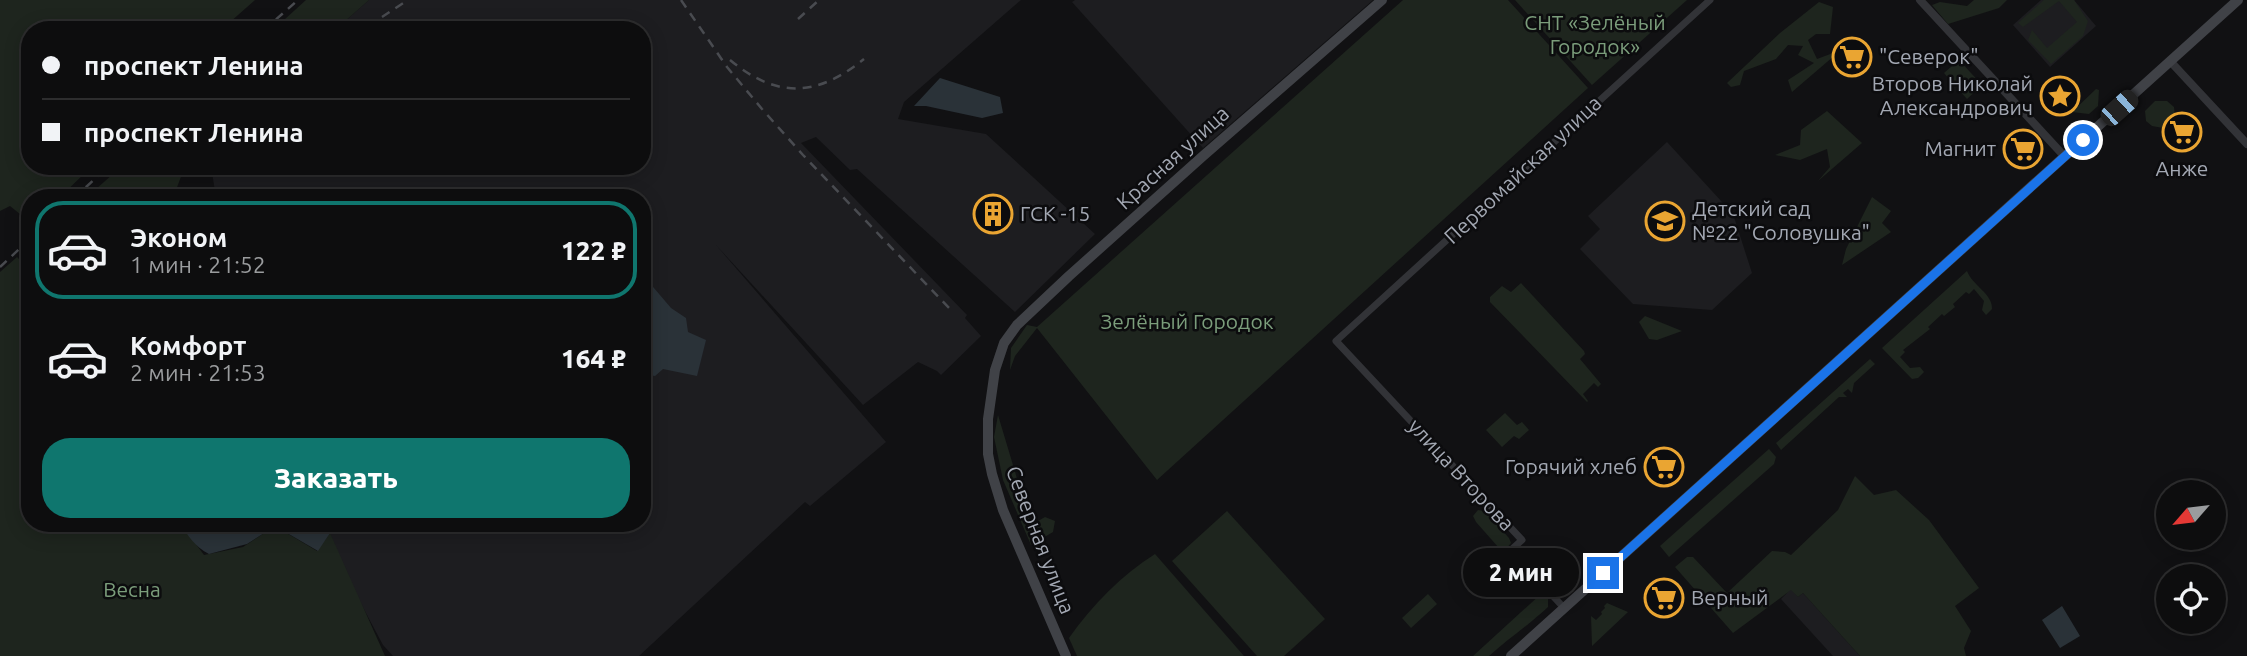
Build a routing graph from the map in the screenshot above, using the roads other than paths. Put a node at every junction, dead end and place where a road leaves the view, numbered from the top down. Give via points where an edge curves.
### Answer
1 (1382, 0) edge
2 (1710, 0) edge
3 (1920, 0) edge
4 (2238, 0) edge
5 (2171, 61) junction
6 (2247, 145) edge
7 (2065, 157) junction
8 (1336, 341) joint
9 (999, 353) joint
10 (1564, 608) junction
11 (1066, 656) edge
12 (1511, 656) edge

1 - 9 main road, Красная улица via 1069,276 1017,325
2 - 8 street, Первомайская улица
3 - 7 street
4 - 5 main road
5 - 6 street
5 - 7 main road
7 - 10 main road
8 - 10 street, улица Второва via 1522,540 1511,550
9 - 11 main road, Северная улица via 988,419 992,474
10 - 12 main road

